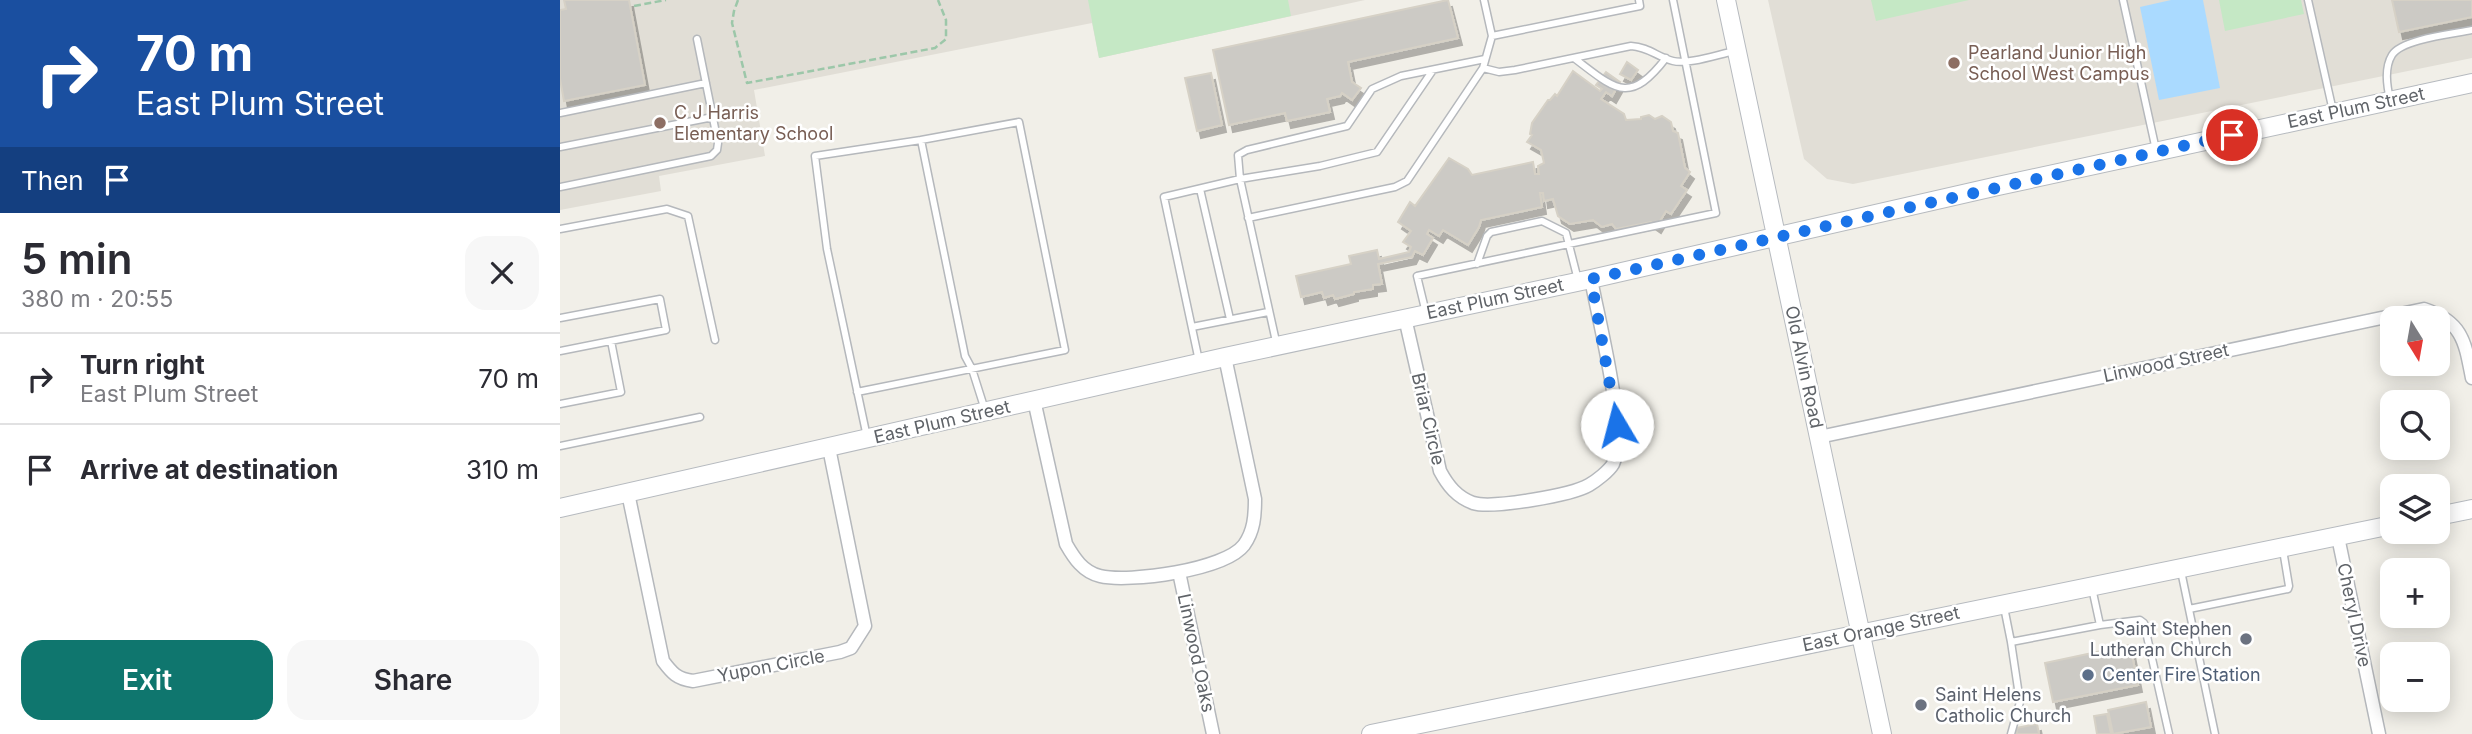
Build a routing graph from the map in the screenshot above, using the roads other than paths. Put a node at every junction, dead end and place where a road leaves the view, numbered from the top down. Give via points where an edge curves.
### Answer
1 (1485, 0) edge
2 (1639, 0) edge
3 (1673, 0) edge
4 (1726, 0) edge
5 (2123, 0) edge
6 (2308, 0) edge
7 (2472, 30) edge
8 (1492, 36) junction
9 (697, 39) dead end
10 (1737, 50) junction
11 (1574, 58) junction
12 (1666, 58) junction
13 (1485, 59) junction
14 (1685, 61) junction
15 (1483, 68) junction
16 (1433, 70) junction
17 (706, 83) junction
18 (2472, 83) edge
19 (2390, 101) junction
20 (560, 113) edge
21 (2333, 113) junction
22 (713, 117) junction
23 (921, 140) junction
24 (560, 147) edge
25 (2156, 152) junction
26 (1240, 179) junction
27 (560, 187) edge
28 (1200, 190) junction
29 (1248, 218) junction
30 (560, 229) edge
31 (1776, 237) junction
32 (1570, 245) junction
33 (1477, 264) junction
34 (1584, 280) junction
35 (1268, 312) junction
36 (1426, 313) junction
37 (560, 318) edge
38 (1405, 318) junction
39 (1230, 319) junction
40 (1192, 327) junction
41 (715, 340) dead end
42 (611, 341) junction
43 (1277, 346) junction
44 (560, 351) edge
45 (1224, 357) junction
46 (1199, 363) junction
47 (972, 369) junction
48 (2472, 378) edge
49 (857, 392) junction
50 (1034, 400) junction
51 (560, 404) edge
52 (986, 411) junction
53 (700, 417) dead end
54 (1819, 437) junction
55 (867, 439) junction
56 (560, 446) edge
57 (829, 448) junction
58 (628, 493) junction
59 (560, 508) edge
60 (2472, 509) edge
61 (2450, 514) edge
62 (2380, 528) edge
63 (2338, 537) junction
64 (2282, 548) junction
65 (2180, 569) junction
66 (1179, 572) junction
67 (2092, 586) junction
68 (2003, 604) junction
69 (2189, 608) junction
70 (2100, 625) junction
71 (1860, 633) junction
72 (2011, 642) junction
73 (1213, 734) edge
74 (1371, 734) edge
75 (1882, 734) edge
76 (2011, 734) edge
77 (2169, 734) edge
78 (2215, 734) edge
79 (2379, 734) edge

1 - 8 lane
2 - 8 lane via 1640,6
3 - 14 lane
4 - 10 street, Old Alvin Road
5 - 25 lane
6 - 21 lane
7 - 19 lane via 2404,45 2393,54 2387,81
8 - 13 lane
9 - 17 lane
10 - 14 lane
10 - 31 street, Old Alvin Road
11 - 12 lane via 1631,46
11 - 12 lane via 1607,83 1632,88 1651,77
11 - 15 lane via 1499,72
12 - 14 lane
13 - 15 lane
13 - 16 lane
14 - 32 lane via 1716,214
15 - 29 lane via 1407,181
16 - 26 lane via 1377,152
16 - 26 lane via 1401,76 1372,89 1347,126 1237,155
17 - 20 lane
17 - 22 lane
18 - 19 street, East Plum Street
19 - 21 street, East Plum Street
21 - 25 street, East Plum Street
22 - 24 lane
22 - 27 lane via 718,143 711,156
23 - 47 lane via 965,356
23 - 47 lane via 1019,122 1065,350
23 - 49 lane via 815,156 827,249
25 - 31 street, East Plum Street
26 - 28 lane
26 - 29 lane
28 - 39 lane
28 - 40 lane via 1164,197
29 - 35 lane
30 - 41 lane via 667,209 688,216
31 - 34 street, East Plum Street
31 - 54 street, Old Alvin Road
32 - 33 lane
32 - 33 lane via 1566,233 1542,221 1491,232
32 - 34 lane
33 - 36 lane via 1417,276
34 - 36 street, East Plum Street
34 - 38 street, Briar Circle via 1615,408 1618,441 1612,466 1588,486 1508,505 1474,503 1450,489 1440,471
35 - 39 lane
35 - 43 lane
36 - 38 street, East Plum Street
37 - 42 lane via 660,299 666,330
38 - 43 street, East Plum Street
39 - 40 lane
40 - 46 lane
42 - 44 lane
42 - 51 lane via 621,392
43 - 45 street, East Plum Street
45 - 46 street, East Plum Street
45 - 66 street via 1255,499 1254,522 1243,547 1232,555
46 - 50 street, East Plum Street
47 - 49 lane
47 - 52 lane
48 - 54 street, Linwood Street via 2464,338 2441,315 2424,309
49 - 55 lane
50 - 52 street, East Plum Street
50 - 66 street via 1073,558 1100,576
52 - 55 street, East Plum Street
53 - 56 lane
54 - 71 street, Old Alvin Road
55 - 57 street, East Plum Street
57 - 58 street, East Plum Street
57 - 58 street, Yupon Circle via 865,626 851,648 841,652 693,681 673,675 663,661
58 - 59 street, East Plum Street
60 - 61 street
62 - 63 street, East Orange Street
63 - 64 street, East Orange Street
63 - 79 street, Cheryl Drive
64 - 65 street, East Orange Street
64 - 69 lane via 2288,589
65 - 67 street, East Orange Street
65 - 69 lane
66 - 73 street, Linwood Oaks
67 - 68 street, East Orange Street
67 - 70 lane
68 - 71 street, East Orange Street
68 - 72 lane
69 - 78 lane
70 - 72 lane
70 - 77 lane via 2144,623
71 - 74 street, East Orange Street
71 - 75 street, Old Alvin Road
72 - 76 lane via 2020,702

